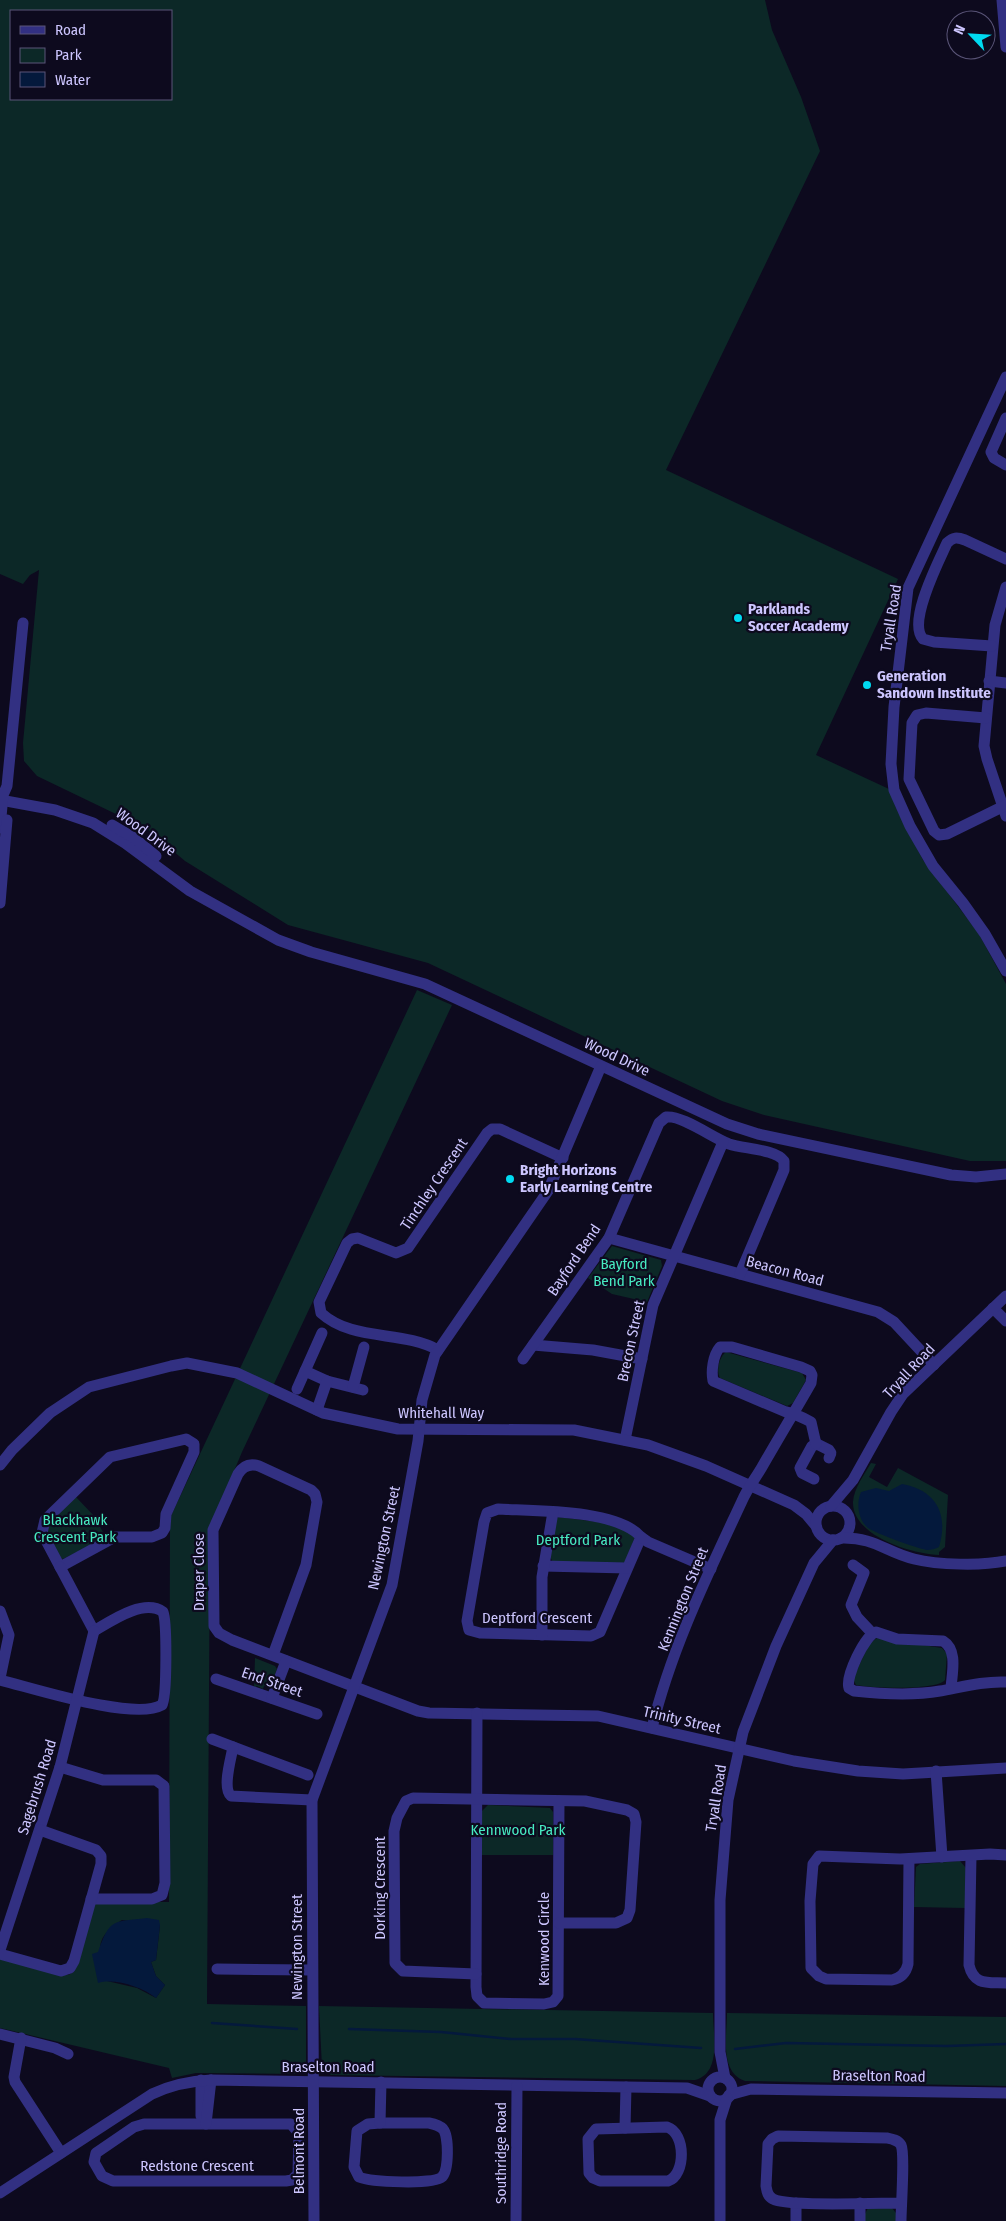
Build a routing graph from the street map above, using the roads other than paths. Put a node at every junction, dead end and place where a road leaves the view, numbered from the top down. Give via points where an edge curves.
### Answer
1 (1002, 0) edge
2 (1006, 47) edge
3 (1006, 377) edge
4 (1006, 418) edge
5 (1006, 465) edge
6 (1006, 559) edge
7 (1006, 587) edge
8 (23, 623) dead end
9 (992, 646) junction
10 (989, 681) junction
11 (1006, 683) edge
12 (986, 718) junction
13 (4, 797) edge
14 (1005, 809) edge
15 (0, 828) edge
16 (0, 903) edge
17 (1006, 971) edge
18 (601, 1066) junction
19 (723, 1142) junction
20 (563, 1158) junction
21 (1005, 1174) edge
22 (609, 1238) junction
23 (674, 1256) junction
24 (740, 1274) junction
25 (1001, 1303) edge
26 (1006, 1321) edge
27 (322, 1333) dead end
28 (533, 1345) junction
29 (364, 1347) dead end
30 (438, 1350) junction
31 (523, 1359) dead end
32 (642, 1359) junction
33 (934, 1365) junction
34 (306, 1371) junction
35 (327, 1381) junction
36 (297, 1389) dead end
37 (317, 1410) junction
38 (793, 1414) junction
39 (419, 1429) junction
40 (625, 1440) junction
41 (816, 1444) junction
42 (829, 1458) dead end
43 (0, 1465) edge
44 (814, 1479) dead end
45 (853, 1480) junction
46 (751, 1485) junction
47 (794, 1505) junction
48 (828, 1507) junction
49 (553, 1512) junction
50 (848, 1515) junction
51 (817, 1528) junction
52 (641, 1536) junction
53 (837, 1539) junction
54 (871, 1540) junction
55 (1006, 1560) edge
56 (814, 1563) junction
57 (853, 1565) dead end
58 (543, 1566) junction
59 (60, 1567) junction
60 (627, 1568) junction
61 (710, 1569) junction
62 (0, 1611) edge
63 (94, 1631) junction
64 (872, 1633) junction
65 (542, 1635) junction
66 (273, 1656) junction
67 (286, 1661) junction
68 (216, 1678) dead end
69 (0, 1679) edge
70 (1006, 1682) edge
71 (355, 1687) junction
72 (951, 1688) junction
73 (272, 1698) junction
74 (78, 1699) junction
75 (473, 1713) junction
76 (317, 1714) dead end
77 (652, 1728) junction
78 (212, 1739) dead end
79 (233, 1747) junction
80 (739, 1748) junction
81 (60, 1767) junction
82 (1006, 1768) edge
83 (936, 1771) junction
84 (308, 1775) dead end
85 (473, 1799) junction
86 (312, 1800) junction
87 (559, 1801) junction
88 (40, 1830) junction
89 (1006, 1855) edge
90 (971, 1856) junction
91 (942, 1857) junction
92 (909, 1859) junction
93 (91, 1899) junction
94 (560, 1922) junction
95 (0, 1950) edge
96 (0, 1954) edge
97 (217, 1968) dead end
98 (312, 1970) junction
99 (476, 1974) junction
100 (1006, 1983) edge
101 (0, 2034) edge
102 (21, 2038) junction
103 (68, 2054) dead end
104 (206, 2080) junction
105 (719, 2080) junction
106 (314, 2082) junction
107 (381, 2082) junction
108 (516, 2086) junction
109 (626, 2087) junction
110 (687, 2088) junction
111 (751, 2089) junction
112 (1006, 2092) edge
113 (728, 2096) junction
114 (712, 2097) junction
115 (720, 2120) junction
116 (380, 2123) junction
117 (207, 2124) junction
118 (625, 2128) junction
119 (61, 2154) junction
120 (0, 2193) edge
121 (796, 2203) junction
122 (860, 2203) junction
123 (901, 2203) junction
124 (314, 2221) edge
125 (516, 2221) edge
126 (720, 2221) edge
127 (796, 2221) edge
128 (860, 2221) edge
129 (901, 2221) edge

1 - 2 street
3 - 17 street, Tryall Road via 908,588 891,764 894,790 932,866 985,934
4 - 5 street via 991,452 994,458
6 - 9 street via 965,540 950,539 922,598 919,632 923,639
7 - 9 street
8 - 13 street
9 - 10 street
10 - 11 street
10 - 12 street
12 - 14 street via 985,751
12 - 14 street via 917,715 912,723 909,779 934,831 939,834 947,834
13 - 15 street
13 - 16 street
13 - 18 street, Wood Drive via 57,803 108,823 134,838 180,876 215,897 232,915 267,934 293,946 425,984
18 - 20 street, Newington Street
18 - 21 street, Wood Drive via 721,1122 758,1134 950,1175
19 - 22 street, Bayford Bend via 673,1117 662,1119
19 - 23 street, Brecon Street
19 - 24 street, Bayford Bend via 777,1155 784,1164
20 - 30 street, Newington Street via 545,1196
20 - 30 street, Tinchley Crescent via 500,1129 492,1129 408,1248 396,1253 358,1238 347,1243 319,1302 321,1313 349,1329 417,1342
22 - 23 street, Beacon Road
22 - 28 street, Bayford Bend
23 - 24 street, Beacon Road
23 - 32 street, Brecon Street via 653,1305
24 - 33 street, Beacon Road via 878,1312 894,1322
25 - 26 street
25 - 33 street, Tryall Road
27 - 34 street
28 - 31 street, Bayford Bend
28 - 32 street via 593,1350
29 - 35 street via 358,1389
30 - 39 street, Newington Street via 422,1400
32 - 40 street, Brecon Street
33 - 45 street, Tryall Road via 898,1402
34 - 35 street
34 - 36 street
35 - 37 street
37 - 39 street, Whitehall Way via 398,1430
37 - 43 street, Whitehall Way via 237,1373 181,1364 83,1390 50,1413
38 - 38 street via 813,1379 807,1369 727,1346 717,1350 712,1375 714,1381
38 - 41 street via 810,1422
38 - 46 street, Kennington Street
39 - 40 street, Whitehall Way via 574,1430
39 - 71 street, Newington Street via 392,1585
40 - 46 street, Whitehall Way via 667,1450
41 - 42 street via 829,1450
41 - 44 street via 800,1468 802,1473
45 - 48 street, Tryall Road
45 - 50 street, Tryall Road
46 - 47 street, Whitehall Way
46 - 61 street, Kennington Street
47 - 48 street, Whitehall Way
47 - 51 street, Whitehall Way
48 - 50 street via 839,1507
48 - 51 street via 818,1515
49 - 52 street, Deptford Crescent via 572,1512 614,1521
49 - 58 street
49 - 65 street, Deptford Crescent via 498,1509 488,1513 467,1621 469,1630 474,1633
50 - 53 street via 848,1530
50 - 54 street
51 - 53 street via 824,1537
51 - 56 street, Tryall Road
52 - 60 street, Deptford Crescent
52 - 61 street, Deptford Crescent
53 - 54 street
53 - 56 street, Tryall Road
54 - 55 street via 913,1559 983,1564
56 - 80 street, Tryall Road via 776,1646
57 - 64 street via 864,1573 852,1610
58 - 60 street
58 - 65 street
59 - 59 street via 43,1537 43,1524 107,1460 127,1451 183,1439 192,1441 194,1452 166,1514 162,1533 152,1537 115,1537
59 - 63 street
60 - 65 street, Deptford Crescent via 600,1632 591,1636
61 - 77 street, Kennington Street via 660,1696
62 - 69 street via 8,1628 9,1642
63 - 74 street, Sagebrush Road
63 - 74 street via 137,1609 163,1612 164,1703 152,1708 120,1708
64 - 72 street via 897,1639 946,1643 952,1650
64 - 72 street via 850,1673 849,1688 896,1694
66 - 66 street, Draper Close via 306,1565 317,1502 311,1490 252,1464 238,1474 214,1527 214,1621 216,1629 226,1637
66 - 67 street, Draper Close
67 - 71 street, Draper Close
67 - 73 street
68 - 73 street, End Street
69 - 74 street
70 - 72 street
71 - 75 street, Trinity Street via 418,1711
71 - 86 street, Newington Street
73 - 76 street, End Street
74 - 81 street, Sagebrush Road
75 - 77 street, Trinity Street via 583,1715
75 - 85 street, Kenwood Circle
77 - 80 street, Trinity Street
78 - 79 street
79 - 84 street
79 - 86 street via 226,1786 228,1794
80 - 83 street, Trinity Street via 833,1769 902,1774
80 - 105 street, Tryall Road via 726,1812 721,1890
81 - 88 street, Sagebrush Road
81 - 93 street via 103,1780 156,1780 164,1786 165,1883 162,1895 152,1899
82 - 83 street, Trinity Street
83 - 91 street
85 - 87 street
85 - 99 street, Kenwood Circle
85 - 99 street, Dorking Crescent via 409,1799 400,1811 394,1830 395,1961 403,1971
86 - 98 street, Newington Street
87 - 94 street, Kenwood Circle
87 - 94 street via 585,1801 626,1810 634,1814 636,1822 628,1918 616,1923
88 - 93 street via 100,1853 101,1864
88 - 95 street, Sagebrush Road
89 - 90 street
90 - 91 street
90 - 100 street via 971,1972 982,1982
91 - 92 street
92 - 92 street via 908,1964 905,1972 892,1980 826,1979 816,1974 810,1965 814,1861 823,1855
93 - 96 street via 74,1961 68,1970 61,1971
94 - 99 street, Kenwood Circle via 560,1992 553,2002 484,2002 477,1996
97 - 98 street
98 - 106 street, Newington Street
101 - 102 street
102 - 103 street
102 - 119 street via 14,2080
104 - 106 street, Braselton Road
104 - 117 street
104 - 117 street via 210,2100
104 - 119 street, Braselton Road via 174,2085 152,2094
105 - 110 street, Braselton Road
105 - 111 street, Braselton Road
105 - 113 street via 731,2087
105 - 114 street via 708,2088
106 - 107 street, Braselton Road
106 - 124 street, Belmont Road
107 - 108 street, Braselton Road
107 - 116 street
108 - 109 street, Braselton Road
108 - 125 street, Southridge Road
109 - 110 street, Braselton Road
109 - 118 street
110 - 114 street, Braselton Road
111 - 112 street, Braselton Road
111 - 113 street, Braselton Road
113 - 114 street via 720,2100
113 - 115 street
114 - 115 street
115 - 126 street
116 - 116 street via 429,2123 442,2128 446,2135 447,2156 447,2169 443,2176 436,2180 411,2181 370,2181 359,2177 354,2160 357,2131 368,2124
117 - 117 street, Redstone Crescent via 134,2126 98,2150 95,2164 104,2178 113,2181 286,2181 297,2176 299,2136 294,2126
118 - 118 street via 667,2127 676,2132 680,2140 680,2169 676,2177 658,2181 600,2181 592,2178 588,2170 590,2133 600,2128
119 - 120 street, Braselton Road
121 - 122 street
121 - 123 street via 774,2200 767,2193 767,2147 776,2137 896,2140 902,2148
121 - 127 street
122 - 123 street
122 - 128 street
123 - 129 street

